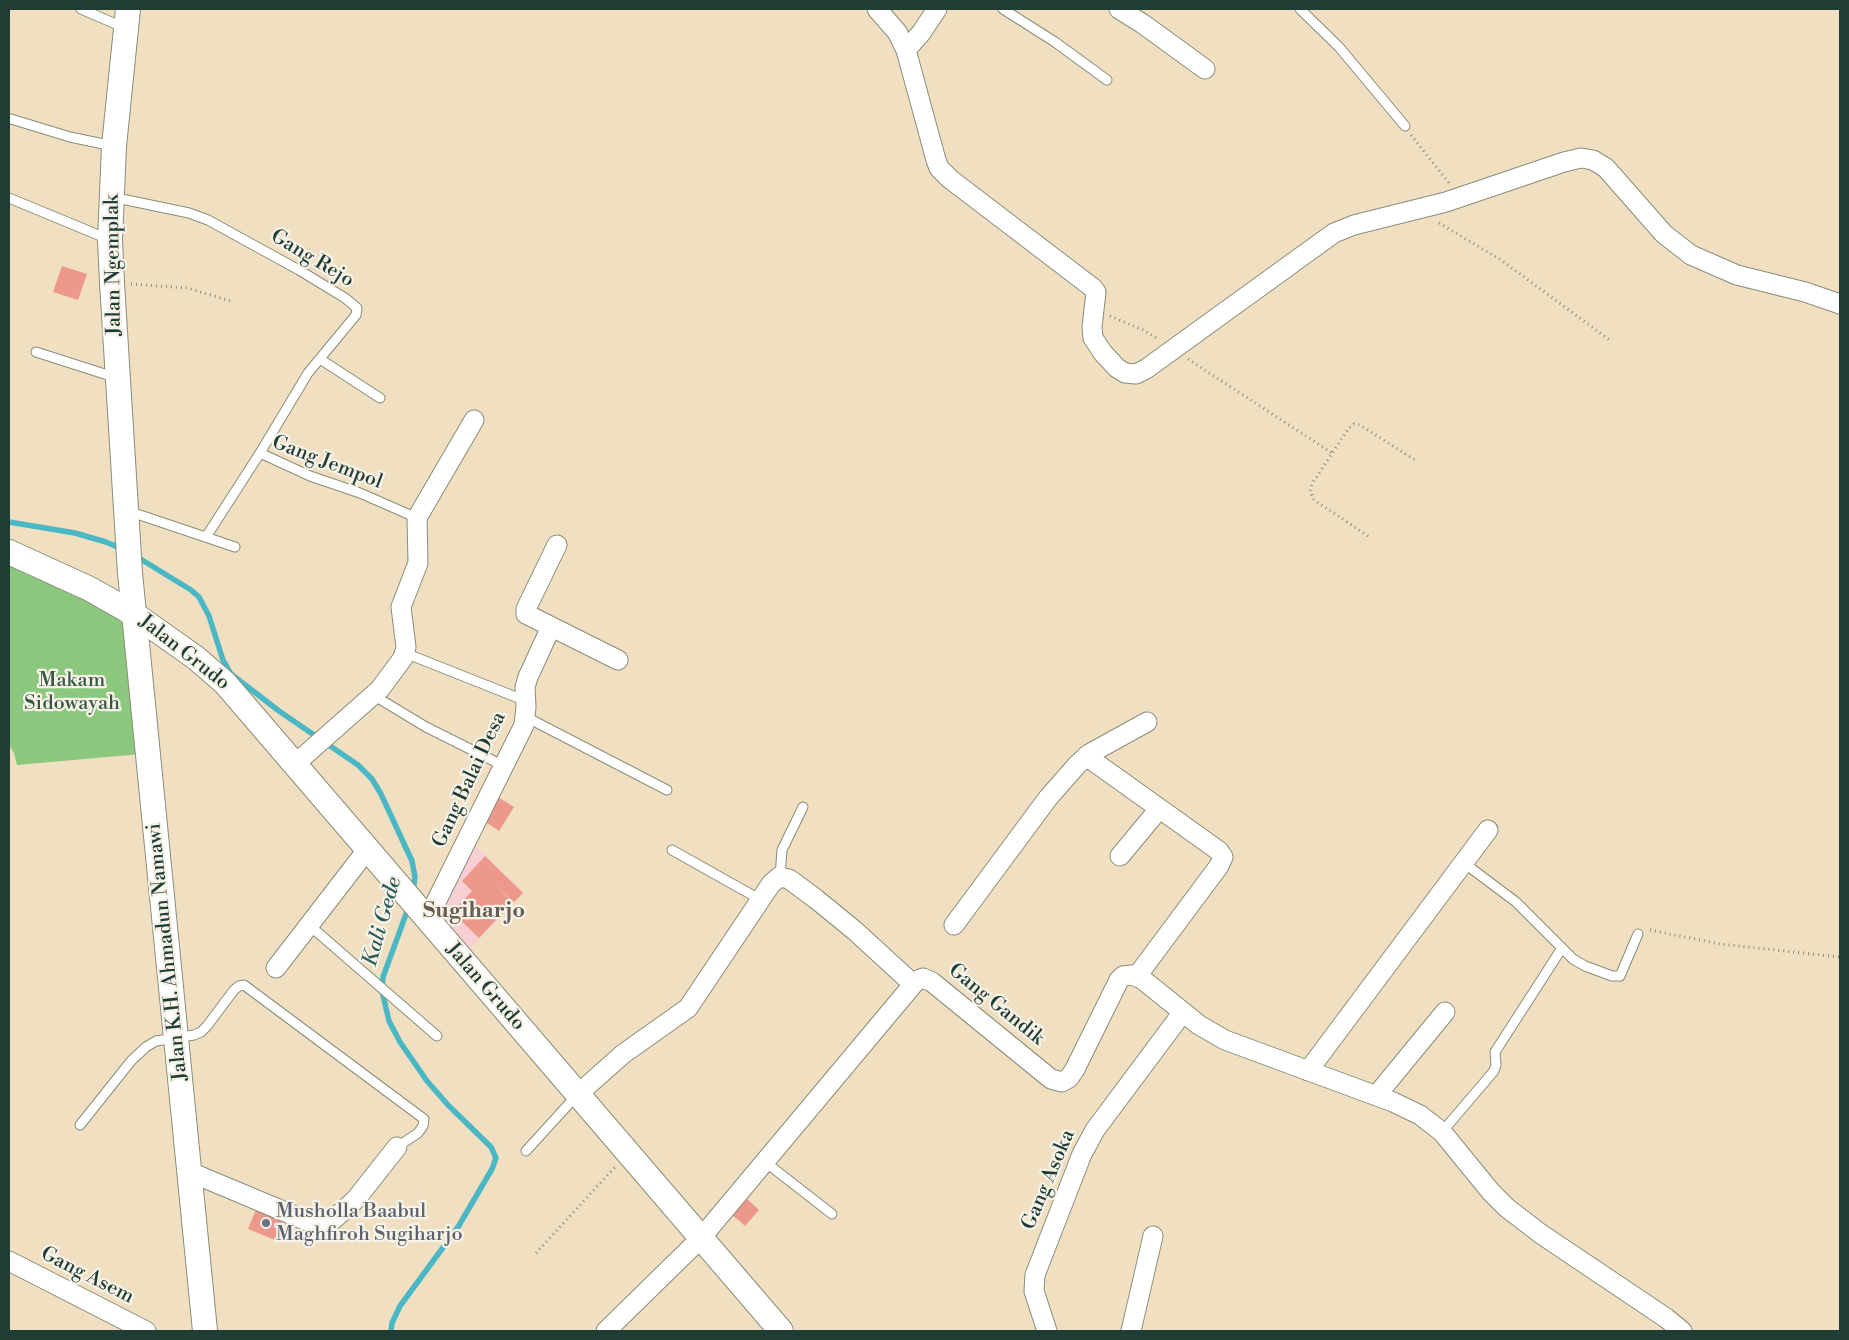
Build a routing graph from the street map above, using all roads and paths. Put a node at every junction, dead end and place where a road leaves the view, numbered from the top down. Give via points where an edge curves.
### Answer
1 (81, 9) edge
2 (877, 9) edge
3 (937, 9) edge
4 (1002, 9) edge
5 (1119, 9) edge
6 (1300, 9) edge
7 (127, 19) edge
8 (906, 50) junction
9 (1205, 69) dead end
10 (1107, 80) dead end
11 (12, 119) dead end
12 (1405, 126) joint
13 (114, 146) junction
14 (111, 197) junction
15 (9, 198) edge
16 (1460, 198) junction
17 (1415, 210) junction
18 (110, 240) junction
19 (112, 283) junction
20 (231, 301) dead end
21 (1840, 304) edge
22 (1094, 310) junction
23 (1611, 341) dead end
24 (1173, 349) junction
25 (36, 352) dead end
26 (320, 359) junction
27 (118, 378) junction
28 (380, 398) dead end
29 (474, 420) dead end
30 (260, 453) junction
31 (1332, 453) junction
32 (1415, 460) dead end
33 (126, 516) junction
34 (417, 518) junction
35 (1368, 536) dead end
36 (206, 537) junction
37 (557, 545) dead end
38 (235, 547) dead end
39 (9, 552) edge
40 (130, 572) joint
41 (134, 614) junction
42 (551, 627) junction
43 (405, 653) junction
44 (618, 660) dead end
45 (373, 695) junction
46 (526, 709) junction
47 (1147, 722) dead end
48 (1086, 756) junction
49 (294, 764) junction
50 (504, 766) junction
51 (668, 790) dead end
52 (803, 807) dead end
53 (1159, 809) junction
54 (1488, 830) dead end
55 (367, 850) junction
56 (672, 850) dead end
57 (1120, 856) dead end
58 (1464, 863) junction
59 (780, 877) junction
60 (761, 900) junction
61 (422, 914) junction
62 (309, 925) junction
63 (954, 925) dead end
64 (1638, 934) joint
65 (1562, 948) junction
66 (1840, 957) edge
67 (276, 968) dead end
68 (1137, 976) junction
69 (913, 984) junction
70 (1183, 1012) junction
71 (1445, 1012) dead end
72 (436, 1036) dead end
73 (177, 1037) junction
74 (1308, 1071) junction
75 (577, 1095) junction
76 (1376, 1096) junction
77 (80, 1126) dead end
78 (1442, 1132) junction
79 (398, 1147) joint
80 (526, 1152) dead end
81 (628, 1154) junction
82 (764, 1161) junction
83 (190, 1172) junction
84 (832, 1214) dead end
85 (1153, 1236) dead end
86 (700, 1238) junction
87 (536, 1253) dead end
88 (9, 1261) edge
89 (146, 1331) edge
90 (205, 1331) edge
91 (606, 1331) edge
92 (781, 1331) edge
93 (1047, 1331) edge
94 (1131, 1331) edge
95 (1682, 1331) edge

1 - 7 lane
2 - 8 street via 897,32
3 - 8 street
4 - 10 lane
5 - 9 street
6 - 12 lane via 1339,46
7 - 13 street, Jalan Ngemplak
8 - 22 street via 942,172 1093,288 1096,292
11 - 13 lane via 70,137
12 - 16 path
13 - 14 street, Jalan Ngemplak
14 - 18 street, Jalan Ngemplak
14 - 26 lane, Gang Rejo via 208,220 299,270 354,305 356,315
15 - 18 lane
16 - 17 street
16 - 21 street via 1572,159 1588,159 1606,168 1664,234 1691,256 1737,275
17 - 23 path via 1501,260
17 - 24 street via 1334,233
18 - 19 street, Jalan Ngemplak
19 - 20 path via 188,288
19 - 27 street, Jalan Ngemplak
22 - 24 path via 1143,330
22 - 24 street via 1092,331 1096,345 1116,368 1125,373 1140,372
24 - 31 path
25 - 27 lane
26 - 28 lane
26 - 30 lane, Gang Rejo via 308,373
27 - 33 street, Jalan Ngemplak
29 - 34 street
30 - 34 lane, Gang Jempol
30 - 36 lane, Gang Jempol
31 - 32 path via 1348,428 1357,424
31 - 35 path via 1310,488 1310,495
33 - 36 lane
33 - 40 street, Jalan Ngemplak
34 - 43 street via 418,563 401,610
36 - 38 lane
37 - 42 street via 526,611 528,616
39 - 41 street, Jalan Grudo
40 - 41 street, Jalan K.H. Ahmadun Namawi
41 - 49 street, Jalan Grudo via 217,675
41 - 73 street, Jalan K.H. Ahmadun Namawi
42 - 44 street
42 - 46 street, Gang Balai Desa via 528,677
43 - 45 street via 395,672
43 - 46 lane
45 - 49 street
45 - 50 lane via 426,727
46 - 50 street, Gang Balai Desa via 524,725
46 - 51 lane
47 - 48 street
48 - 53 street
48 - 63 street via 1048,798
49 - 55 street, Jalan Grudo
50 - 61 street, Gang Balai Desa
52 - 59 lane via 782,850
53 - 57 street
53 - 68 street via 1223,857
54 - 58 street
55 - 61 street, Jalan Grudo
55 - 62 street
56 - 60 lane
58 - 65 lane via 1516,902
58 - 74 street
59 - 60 street
59 - 69 street via 789,879 816,899
60 - 75 street via 688,1008 623,1054
61 - 75 street, Jalan Grudo
62 - 67 street
62 - 72 lane
64 - 65 lane via 1618,976 1579,963
64 - 66 path via 1645,929 1720,944
65 - 78 lane via 1495,1052 1494,1071
68 - 69 street, Gang Gandik via 1128,975 1119,980 1075,1069 1062,1082 1051,1079 932,982 923,978
68 - 70 street
69 - 82 street
70 - 74 street via 1225,1040
70 - 93 street, Gang Asoka via 1096,1130 1082,1154 1035,1275 1034,1291
71 - 76 street
73 - 77 lane via 153,1042 141,1050
73 - 79 lane via 200,1032 234,990 246,986 424,1119 418,1133
73 - 83 street, Jalan K.H. Ahmadun Namawi
74 - 76 street
75 - 80 lane
75 - 81 street, Jalan Grudo
76 - 78 street via 1420,1115
78 - 95 street via 1507,1208
79 - 83 street via 356,1199 334,1219 322,1225
81 - 86 street, Jalan Grudo
81 - 87 path
82 - 84 lane
82 - 86 street
83 - 90 street, Jalan K.H. Ahmadun Namawi
85 - 94 street
86 - 91 street
86 - 92 street, Jalan Grudo
88 - 89 street, Gang Asem

